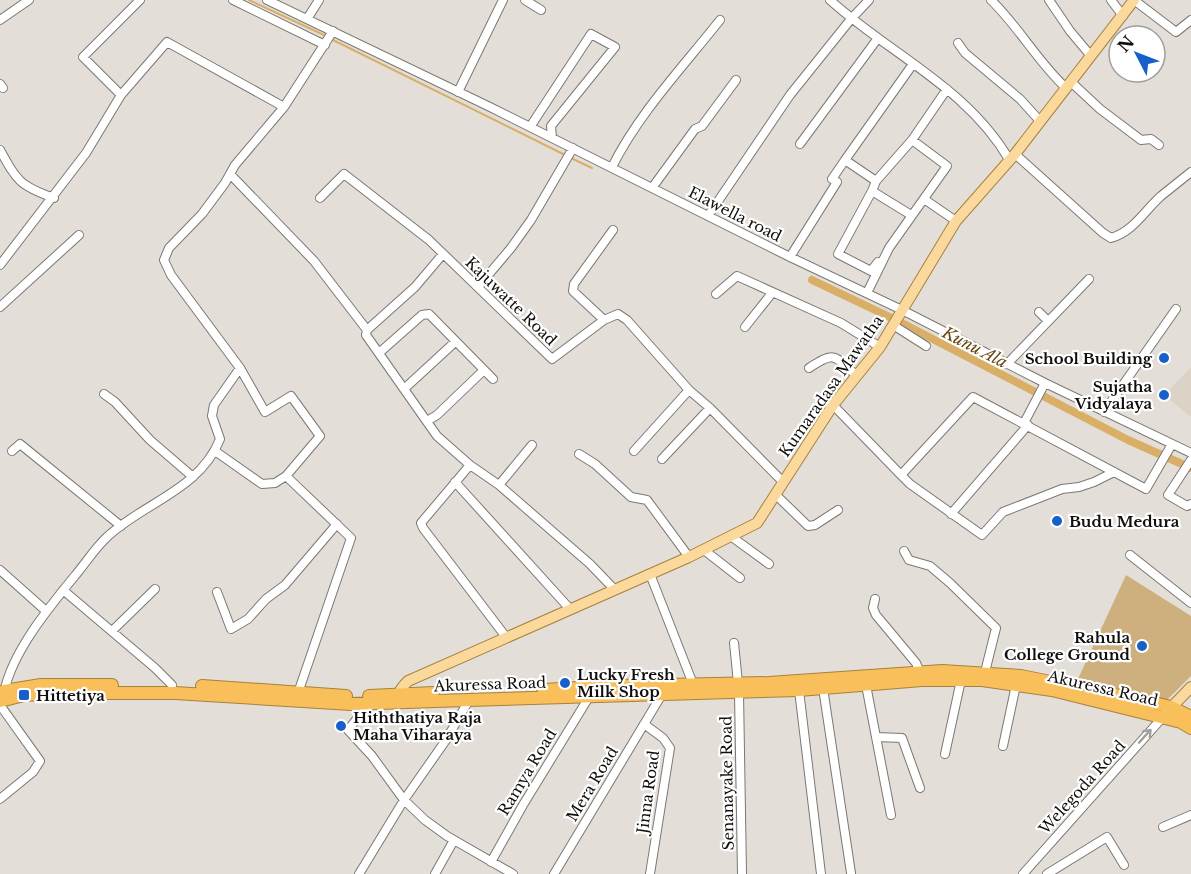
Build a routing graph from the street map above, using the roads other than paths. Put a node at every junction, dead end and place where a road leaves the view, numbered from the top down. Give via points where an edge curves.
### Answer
1 (29, 0) edge
2 (140, 0) edge
3 (233, 0) edge
4 (267, 0) edge
5 (319, 0) edge
6 (503, 0) edge
7 (525, 0) edge
8 (831, 0) edge
9 (869, 0) edge
10 (991, 0) edge
11 (1049, 0) edge
12 (1111, 0) edge
13 (1134, 0) edge
14 (541, 10) dead end
15 (1123, 16) junction
16 (307, 19) junction
17 (851, 19) junction
18 (0, 20) edge
19 (720, 20) dead end
20 (1191, 21) edge
21 (333, 31) junction
22 (878, 38) junction
23 (958, 42) dead end
24 (325, 45) junction
25 (1091, 56) junction
26 (913, 64) junction
27 (736, 80) dead end
28 (1068, 85) junction
29 (947, 89) junction
30 (458, 92) junction
31 (121, 95) junction
32 (284, 107) junction
33 (1040, 121) junction
34 (530, 127) junction
35 (552, 138) junction
36 (912, 140) junction
37 (800, 144) dead end
38 (1159, 145) dead end
39 (573, 148) junction
40 (0, 150) edge
41 (1012, 158) junction
42 (845, 159) junction
43 (612, 167) junction
44 (1191, 172) edge
45 (230, 174) junction
46 (876, 182) junction
47 (652, 188) junction
48 (872, 191) junction
49 (54, 198) junction
50 (320, 198) dead end
51 (924, 199) junction
52 (911, 215) junction
53 (708, 216) junction
54 (956, 221) junction
55 (613, 230) dead end
56 (79, 235) dead end
57 (443, 254) junction
58 (790, 257) junction
59 (881, 263) junction
60 (0, 265) edge
61 (1089, 279) dead end
62 (478, 287) junction
63 (772, 293) junction
64 (867, 293) junction
65 (716, 294) dead end
66 (0, 307) edge
67 (1176, 309) dead end
68 (902, 310) junction
69 (1039, 312) dead end
70 (604, 320) junction
71 (1048, 321) junction
72 (893, 325) junction
73 (745, 327) dead end
74 (367, 330) junction
75 (455, 342) junction
76 (926, 346) dead end
77 (880, 347) junction
78 (379, 353) junction
79 (1006, 364) junction
80 (240, 368) junction
81 (809, 368) dead end
82 (484, 370) junction
83 (857, 376) junction
84 (493, 379) dead end
85 (1045, 383) junction
86 (405, 389) junction
87 (689, 390) junction
88 (104, 394) dead end
89 (833, 405) junction
90 (710, 408) junction
91 (1104, 412) junction
92 (427, 421) junction
93 (1026, 424) junction
94 (1172, 444) junction
95 (532, 445) dead end
96 (12, 451) dead end
97 (215, 451) junction
98 (634, 451) dead end
99 (1191, 453) edge
100 (579, 454) dead end
101 (662, 459) dead end
102 (1191, 460) edge
103 (470, 465) junction
104 (1114, 471) junction
105 (902, 475) junction
106 (286, 476) junction
107 (193, 477) junction
108 (455, 482) junction
109 (783, 482) junction
110 (499, 485) junction
111 (775, 495) junction
112 (1191, 504) edge
113 (838, 510) dead end
114 (951, 514) junction
115 (337, 524) junction
116 (121, 526) junction
117 (732, 537) junction
118 (704, 550) junction
119 (904, 551) dead end
120 (1130, 555) dead end
121 (689, 557) junction
122 (769, 564) dead end
123 (0, 570) edge
124 (650, 574) junction
125 (741, 578) dead end
126 (155, 588) dead end
127 (63, 590) junction
128 (615, 590) junction
129 (217, 592) dead end
130 (875, 599) dead end
131 (1191, 603) edge
132 (570, 609) junction
133 (46, 611) junction
134 (112, 631) junction
135 (506, 637) junction
136 (734, 643) dead end
137 (920, 672) junction
138 (985, 672) junction
139 (961, 680) junction
140 (838, 682) junction
141 (693, 684) junction
142 (172, 685) junction
143 (866, 685) junction
144 (1016, 685) junction
145 (1191, 687) edge
146 (738, 688) junction
147 (823, 688) junction
148 (658, 690) junction
149 (799, 690) junction
150 (237, 692) junction
151 (298, 693) junction
152 (589, 697) junction
153 (2, 698) edge
154 (399, 699) junction
155 (470, 700) junction
156 (369, 704) junction
157 (1171, 707) junction
158 (1191, 717) edge
159 (1162, 718) junction
160 (644, 724) junction
161 (1191, 728) edge
162 (876, 736) junction
163 (1003, 746) dead end
164 (945, 754) dead end
165 (920, 788) dead end
166 (0, 799) edge
167 (404, 800) junction
168 (891, 815) dead end
169 (1191, 815) edge
170 (1163, 827) dead end
171 (454, 840) junction
172 (491, 862) junction
173 (1124, 865) dead end
174 (851, 873) edge
175 (359, 874) edge
176 (435, 874) edge
177 (513, 874) edge
178 (554, 874) edge
179 (650, 874) edge
180 (742, 874) edge
181 (821, 874) edge
182 (1023, 874) edge
183 (1047, 874) edge

1 - 18 street
2 - 31 street via 83,57
3 - 24 street
4 - 16 street, Elawella road
5 - 16 street
6 - 30 street
7 - 14 street
8 - 17 street
9 - 17 street
10 - 28 street via 1047,71
11 - 25 street
12 - 15 street
13 - 15 main road, Kumaradasa Mawatha
13 - 20 street via 1176,33
15 - 25 main road, Kumaradasa Mawatha
16 - 21 street, Elawella road
17 - 22 street
17 - 53 street via 790,94
19 - 43 street via 640,120
21 - 24 street
21 - 30 street, Elawella road
22 - 26 street
22 - 37 street
23 - 33 street via 965,53
24 - 32 street
25 - 28 main road, Kumaradasa Mawatha
26 - 29 street
26 - 42 street
27 - 47 street
28 - 33 main road, Kumaradasa Mawatha
28 - 38 street via 1141,140 1150,139
29 - 36 street
29 - 41 street via 979,117
30 - 34 street, Elawella road
31 - 32 street via 167,42
31 - 49 street
32 - 45 street
33 - 41 main road, Kumaradasa Mawatha
34 - 35 street, Elawella road
34 - 35 street via 591,33 615,47 551,126
35 - 39 street, Elawella road
36 - 46 street
36 - 51 street via 947,166
39 - 43 street, Elawella road
39 - 62 street via 531,220
40 - 49 street via 14,176 30,189
41 - 44 street via 1111,238 1131,228
41 - 54 main road, Kumaradasa Mawatha
42 - 46 street
42 - 58 street via 832,179 837,183
43 - 47 street, Elawella road
45 - 74 street via 314,261
45 - 80 street via 202,214 169,248 164,260
46 - 48 street
47 - 53 street, Elawella road
48 - 52 street
48 - 59 street via 838,254 871,271
49 - 60 street
50 - 57 street, Kajuwatte Road via 344,174
51 - 52 street
51 - 54 street
52 - 59 street
53 - 58 street, Elawella road
54 - 68 main road, Kumaradasa Mawatha
55 - 70 street via 573,291
56 - 66 street
57 - 62 street, Kajuwatte Road
57 - 74 street via 415,287
58 - 64 street, Elawella road
59 - 64 street
61 - 71 street
62 - 70 street, Kajuwatte Road via 552,359
63 - 65 street via 737,276
63 - 73 street
63 - 77 street via 841,323
64 - 68 street, Elawella road
67 - 91 street
68 - 72 main road, Kumaradasa Mawatha
68 - 79 street, Elawella road
69 - 71 street
70 - 87 street via 618,314 627,320
71 - 79 street
72 - 76 street
72 - 77 main road, Kumaradasa Mawatha
74 - 78 street via 366,335
75 - 78 street via 429,314 422,315
75 - 82 street
75 - 86 street
77 - 83 main road, Kumaradasa Mawatha
78 - 86 street
79 - 85 street, Elawella road
80 - 97 street via 214,405 212,416 220,440
80 - 106 street via 265,411 291,396 320,436
81 - 83 street via 826,356 835,357
82 - 84 street
82 - 92 street
83 - 89 main road, Kumaradasa Mawatha
85 - 91 street, Elawella road
85 - 93 street
86 - 92 street
87 - 90 street
87 - 98 street
88 - 107 street
89 - 105 street
89 - 109 main road, Kumaradasa Mawatha
90 - 101 street
90 - 109 street
91 - 94 street, Elawella road
92 - 103 street via 437,436
93 - 104 street
93 - 105 street via 973,397
93 - 114 street
94 - 99 street, Elawella road
94 - 104 street via 1146,489
95 - 110 street
96 - 116 street via 20,444
97 - 106 street via 262,484 275,483
97 - 107 street
100 - 121 street via 631,497 647,500
102 - 112 street via 1168,495 1187,506
103 - 108 street
103 - 110 street
104 - 114 street via 1094,482 1062,489 1003,512 982,535
105 - 114 street
106 - 115 street
107 - 116 street
108 - 132 street
108 - 135 street via 421,523
109 - 111 main road, Kumaradasa Mawatha
110 - 128 street
111 - 113 street via 808,526
111 - 117 main road, Kumaradasa Mawatha via 757,523
115 - 129 street via 285,585 231,629
115 - 151 street via 351,538
116 - 127 street
117 - 118 main road, Kumaradasa Mawatha
117 - 122 street
118 - 121 main road, Kumaradasa Mawatha
118 - 125 street
119 - 138 street via 909,560 930,566 996,628
120 - 131 street
121 - 124 main road, Kumaradasa Mawatha
123 - 133 street
124 - 128 main road, Kumaradasa Mawatha
124 - 141 street
126 - 134 street
127 - 133 street
127 - 134 street
128 - 132 main road, Kumaradasa Mawatha
130 - 137 street via 876,615
132 - 135 main road, Kumaradasa Mawatha
133 - 153 street via 11,670
134 - 142 street
135 - 154 main road, Kumaradasa Mawatha via 408,681
136 - 146 street, Senanayake Road
137 - 138 highway, Akuressa Road
137 - 140 highway, Akuressa Road
138 - 157 highway, Akuressa Road
139 - 143 highway, Akuressa Road
139 - 144 highway, Akuressa Road
139 - 164 street
140 - 143 highway, Akuressa Road
140 - 146 highway, Akuressa Road via 769,683
140 - 147 highway, Akuressa Road
141 - 146 highway, Akuressa Road
141 - 148 highway, Akuressa Road
142 - 150 highway, Akuressa Road
142 - 153 highway, Akuressa Road via 23,687
143 - 162 street
144 - 159 highway, Akuressa Road via 1052,690
144 - 163 street
145 - 157 main road
146 - 148 highway, Akuressa Road
146 - 149 highway, Akuressa Road
146 - 180 street, Senanayake Road
147 - 149 highway, Akuressa Road
147 - 174 street
148 - 152 highway, Akuressa Road
148 - 154 highway, Akuressa Road
148 - 160 street, Mera Road via 654,709
149 - 181 street
150 - 151 highway, Akuressa Road
150 - 153 highway, Akuressa Road via 63,693
150 - 156 highway, Akuressa Road via 321,703
151 - 154 highway, Akuressa Road
152 - 155 highway, Akuressa Road
152 - 172 street, Ramya Road
153 - 166 street via 40,761 33,772
154 - 155 highway, Akuressa Road
154 - 156 highway, Akuressa Road
155 - 167 street
156 - 167 street via 348,730
157 - 158 highway, Akuressa Road
157 - 159 main road
159 - 161 highway, Akuressa Road
182 -> 159 street, Welegoda Road
160 - 178 street, Mera Road
160 - 179 street, Jinna Road via 670,748
162 - 165 street via 902,738
162 - 168 street
167 - 171 street
167 - 175 street
169 - 170 street
171 - 172 street
171 - 176 street
172 - 177 street
173 - 183 street via 1107,837

